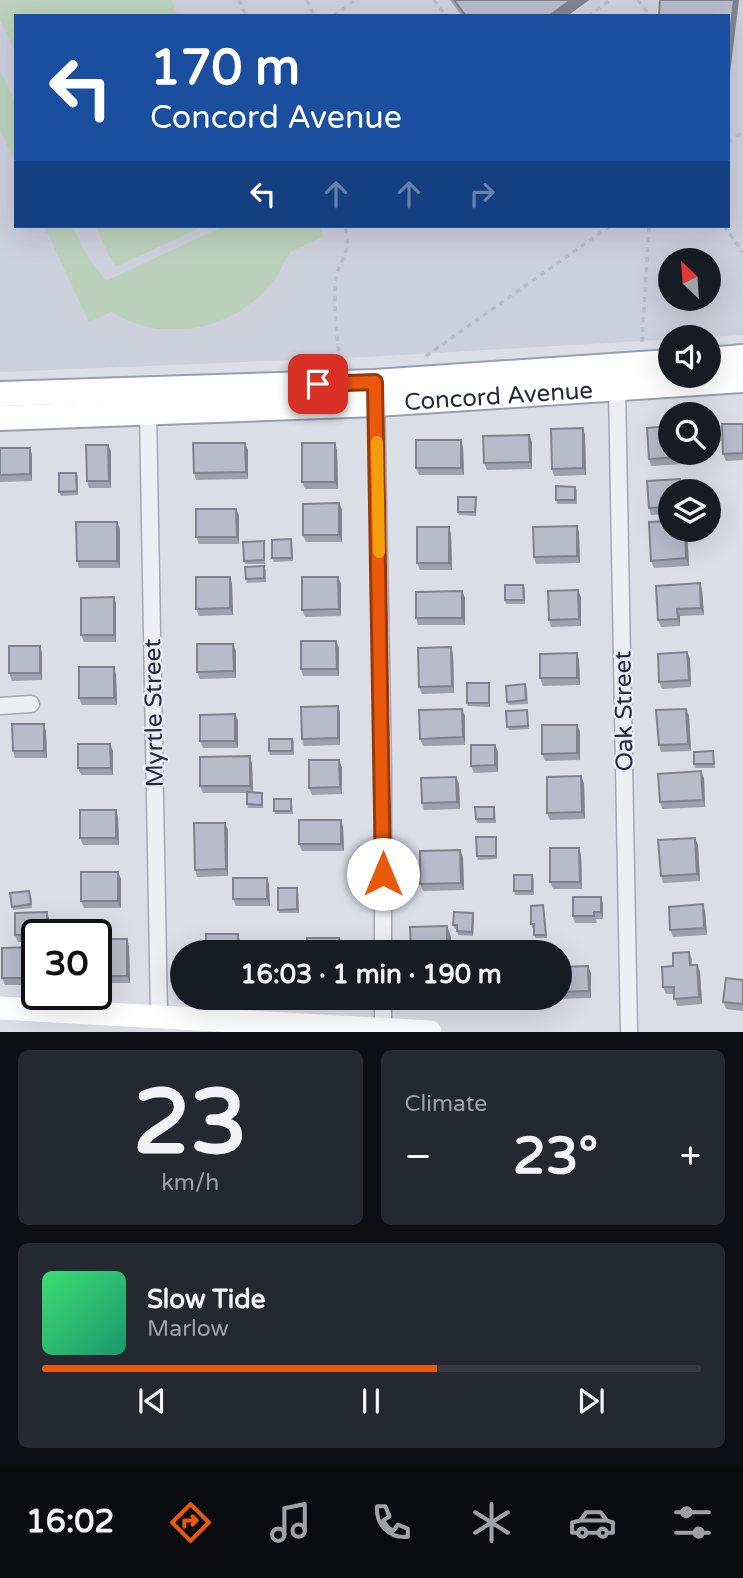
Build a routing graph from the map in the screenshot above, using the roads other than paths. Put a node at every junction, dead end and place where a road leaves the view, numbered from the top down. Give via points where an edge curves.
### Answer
1 (743, 357) edge
2 (721, 359) edge
3 (658, 363) edge
4 (743, 380) edge
5 (617, 389) junction
6 (376, 393) junction
7 (0, 394) edge
8 (148, 412) junction
9 (0, 418) edge
10 (31, 704) dead end
11 (0, 706) edge
12 (383, 940) edge
13 (0, 1008) edge
14 (383, 1010) edge
15 (159, 1015) junction
16 (383, 1029) junction
17 (430, 1032) edge
18 (629, 1032) edge

1 - 2 main road
3 - 6 main road, Concord Avenue
4 - 5 main road, Concord Avenue
5 - 6 main road, Concord Avenue
5 - 18 street, Oak Street
6 - 7 main road, Concord Avenue
6 - 8 main road, Concord Avenue
6 - 12 street
8 - 9 main road, Concord Avenue
8 - 15 street, Myrtle Street
10 - 11 street
13 - 15 street
14 - 16 street
15 - 16 street
16 - 17 street

